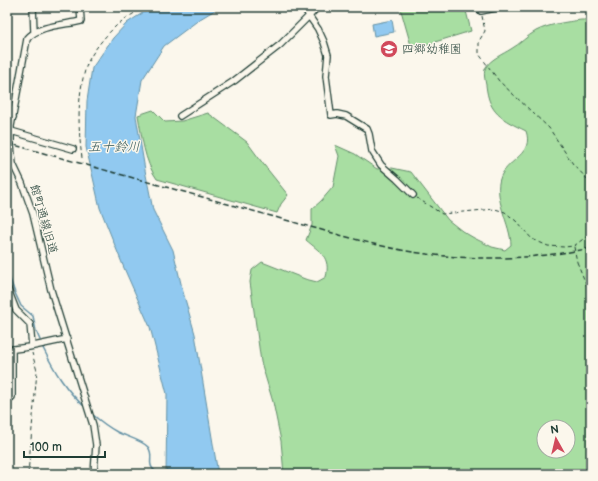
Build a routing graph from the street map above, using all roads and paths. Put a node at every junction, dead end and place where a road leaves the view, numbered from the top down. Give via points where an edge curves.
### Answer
1 (34, 7) edge
2 (80, 7) edge
3 (145, 7) edge
4 (304, 7) edge
5 (318, 7) edge
6 (500, 7) edge
7 (481, 9) edge
8 (308, 16) junction
9 (34, 32) junction
10 (7, 101) edge
11 (180, 116) dead end
12 (13, 117) junction
13 (11, 131) junction
14 (73, 149) dead end
15 (82, 158) dead end
16 (10, 163) edge
17 (591, 183) edge
18 (412, 195) joint
19 (591, 233) edge
20 (574, 247) junction
21 (7, 287) edge
22 (591, 296) edge
23 (67, 339) junction
24 (32, 346) junction
25 (9, 350) edge
26 (7, 400) edge
27 (28, 474) edge
28 (94, 474) edge

1 - 9 street
2 - 9 street via 81,21
3 - 15 path via 111,30 86,65 78,132
4 - 8 street
5 - 8 street
6 - 7 street
7 - 17 path via 485,31 479,41 479,54 499,81 549,128 573,164
8 - 11 street via 280,45 234,81
8 - 18 street via 318,29 328,55 326,76 331,115 346,116 367,129 372,151 380,165
9 - 12 street, 館町通線旧道 via 26,41
10 - 12 street
12 - 13 street, 館町通線旧道
13 - 14 street
13 - 16 street, 館町通線旧道
16 - 23 street, 館町通線旧道 via 22,182 33,214 51,290
18 - 20 path via 442,214 494,209 510,215 532,239 542,244
19 - 20 path
20 - 22 path, bridge via 577,262
21 - 24 street via 16,310 30,324
23 - 24 street
23 - 28 street, 館町通線旧道 via 94,432
24 - 25 street
24 - 27 path via 37,371
25 - 26 street via 12,397

